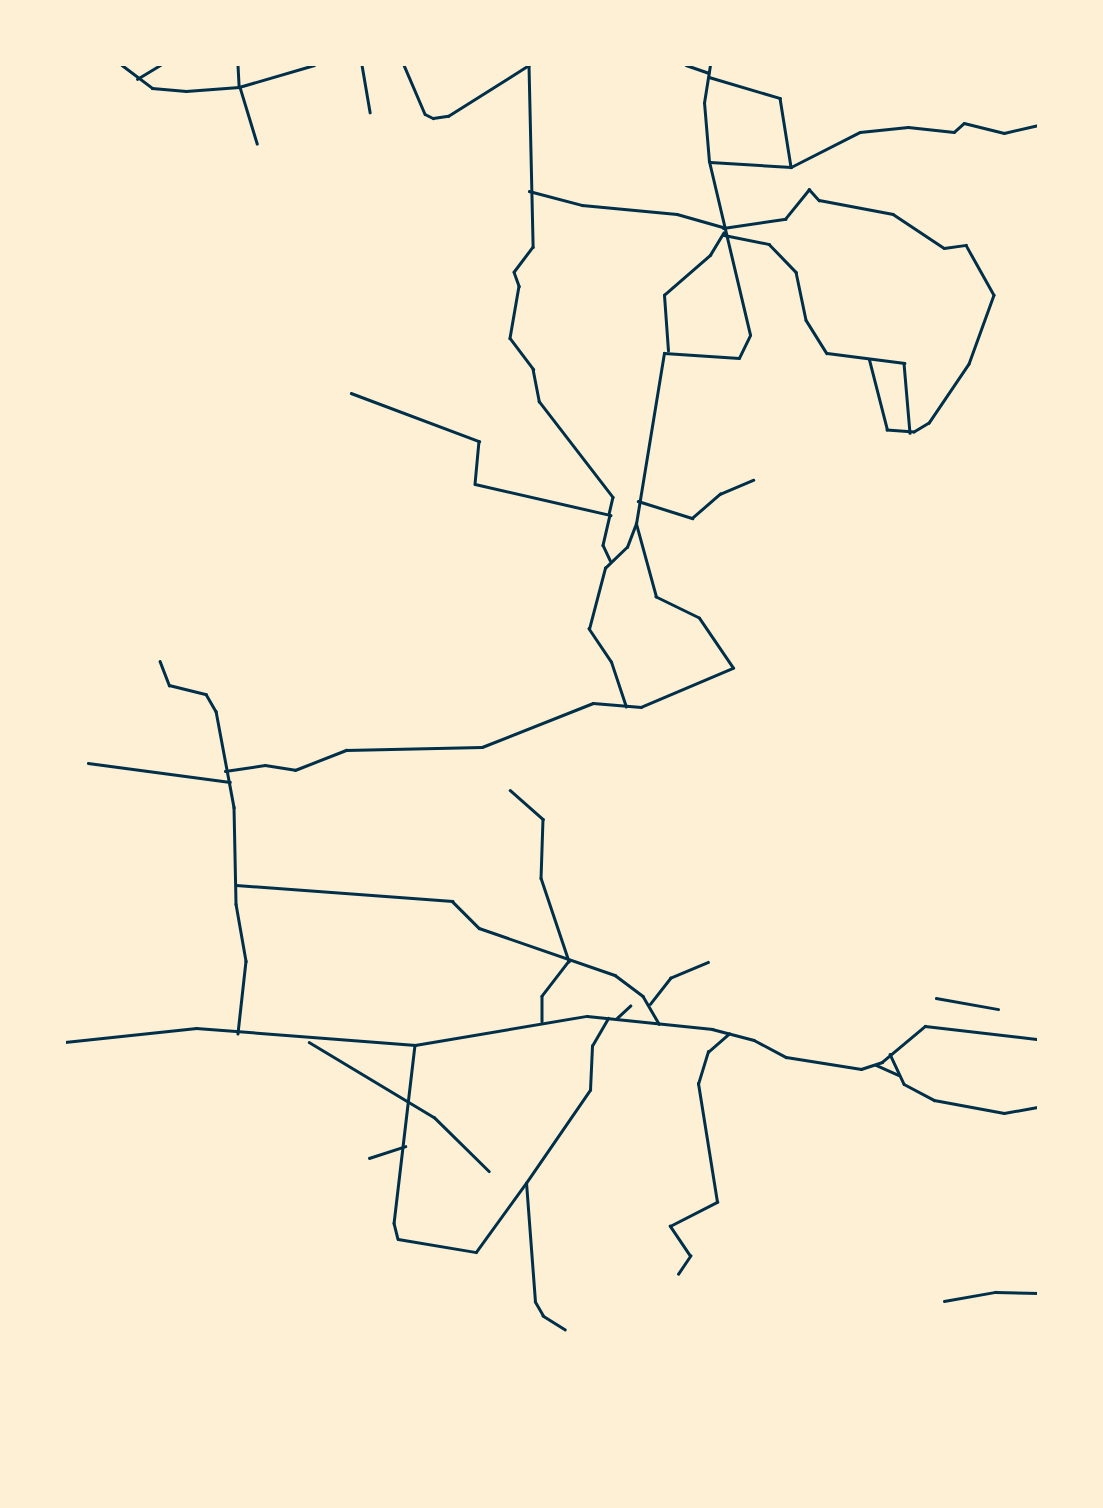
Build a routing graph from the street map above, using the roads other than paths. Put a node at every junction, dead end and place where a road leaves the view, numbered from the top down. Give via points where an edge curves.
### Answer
1 (121, 65) edge
2 (160, 65) edge
3 (238, 65) edge
4 (314, 65) edge
5 (362, 65) edge
6 (404, 65) edge
7 (686, 65) edge
8 (710, 65) edge
9 (709, 75) junction
10 (137, 79) junction
11 (240, 87) junction
12 (370, 112) dead end
13 (1038, 125) edge
14 (257, 143) dead end
15 (709, 162) junction
16 (791, 167) junction
17 (529, 191) junction
18 (723, 230) junction
19 (668, 351) junction
20 (869, 360) junction
21 (351, 393) dead end
22 (910, 433) junction
23 (753, 480) dead end
24 (638, 501) junction
25 (609, 514) junction
26 (636, 524) junction
27 (610, 560) junction
28 (160, 661) dead end
29 (626, 708) junction
30 (88, 763) dead end
31 (225, 771) junction
32 (230, 782) junction
33 (510, 790) dead end
34 (236, 885) junction
35 (569, 961) junction
36 (708, 962) dead end
37 (936, 998) dead end
38 (650, 1004) junction
39 (629, 1006) dead end
40 (998, 1009) dead end
41 (608, 1018) junction
42 (617, 1019) junction
43 (541, 1021) junction
44 (659, 1024) junction
45 (238, 1034) junction
46 (729, 1034) junction
47 (1038, 1039) edge
48 (306, 1040) junction
49 (65, 1042) edge
50 (415, 1045) junction
51 (891, 1054) junction
52 (876, 1065) junction
53 (899, 1076) junction
54 (408, 1098) junction
55 (1038, 1107) edge
56 (405, 1146) junction
57 (369, 1158) dead end
58 (489, 1171) dead end
59 (526, 1183) junction
60 (678, 1274) dead end
61 (1038, 1293) edge
62 (944, 1301) dead end
63 (565, 1330) dead end

1 - 10 street
2 - 10 street
3 - 11 street
4 - 11 street
5 - 12 street
6 - 17 street via 425,114 433,118 446,117 529,65
7 - 9 street
8 - 9 street
9 - 15 street
9 - 16 street via 780,98
10 - 11 street via 169,90
11 - 14 street
13 - 16 street via 1008,133 964,123 952,132 908,127 860,132
15 - 16 street
15 - 18 street
17 - 18 street via 582,205 677,214
17 - 25 street via 533,247 514,272 519,286 509,338 533,369 540,401 613,497
18 - 19 street via 710,255 664,295
18 - 19 street via 750,324 745,353
18 - 20 street via 761,240 796,272 806,320 820,348
18 - 22 street via 785,219 809,189 819,200 893,214 944,248 967,246 994,295 957,383 929,423
19 - 24 street
20 - 22 street via 881,422 891,433
20 - 22 street via 908,367
21 - 25 street via 479,440 475,484
23 - 24 street via 720,494 692,518
24 - 26 street
25 - 27 street via 603,545
26 - 27 street via 627,547
26 - 29 street via 656,597 699,618 733,666 721,678
27 - 29 street via 589,629 611,662
28 - 31 street via 169,685 211,700
29 - 31 street via 593,703 476,749 346,750 295,770 265,765
30 - 32 street
31 - 32 street
32 - 34 street
33 - 35 street via 543,820 541,878
34 - 35 street via 444,898 460,904 480,928
34 - 45 street via 246,961
35 - 38 street via 615,975
35 - 43 street via 541,996
36 - 38 street via 670,978
37 - 40 street
38 - 44 street
39 - 42 street
41 - 42 street
41 - 43 street
41 - 59 street via 592,1046 590,1090
42 - 44 street
43 - 50 street
44 - 46 street
45 - 48 street
45 - 49 street via 196,1028
46 - 52 street via 796,1059
46 - 60 street via 708,1052 698,1084 718,1198 704,1214 670,1226 690,1256
47 - 51 street via 925,1026
48 - 50 street
48 - 54 street
50 - 54 street
51 - 52 street
51 - 53 street
52 - 53 street
53 - 55 street via 918,1093 965,1107 1014,1113
54 - 56 street
54 - 58 street via 462,1139
56 - 57 street
56 - 59 street via 393,1228 404,1244 476,1252
59 - 63 street via 535,1302 542,1316
61 - 62 street via 995,1292

